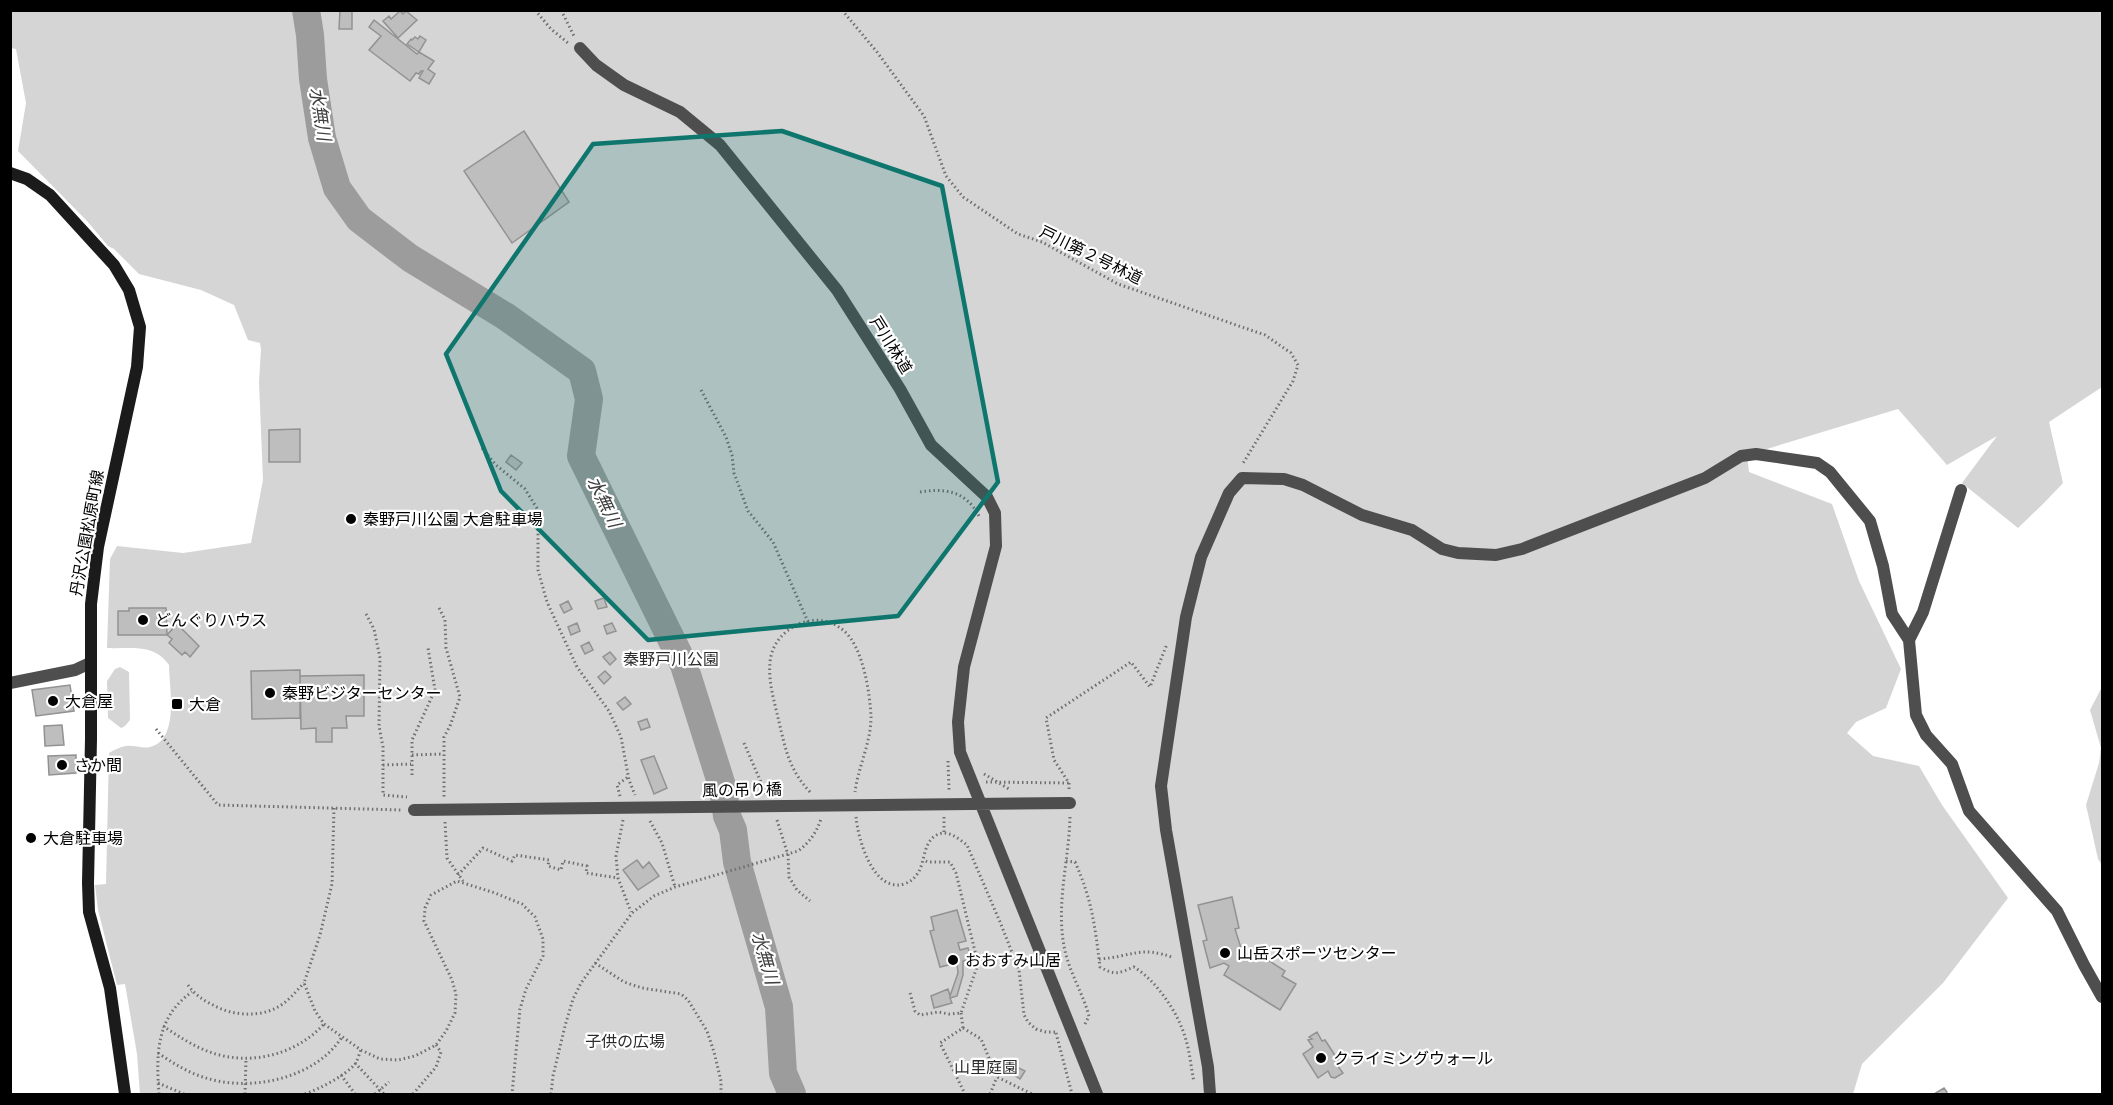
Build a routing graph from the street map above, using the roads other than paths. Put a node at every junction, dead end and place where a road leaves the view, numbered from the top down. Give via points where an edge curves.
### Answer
1 (582, 50) road end
2 (10, 173) edge
3 (1961, 490) dead end
4 (1909, 640) junction
5 (90, 663) junction
6 (10, 683) edge
7 (1064, 803) road end
8 (410, 810) road end
9 (2103, 997) edge
10 (125, 1095) edge
11 (1096, 1095) edge
12 (1210, 1095) edge

1 - 11 street, 戸川林道 via 624,85 680,112 720,145 837,290 931,445 987,497 995,513 996,546 964,667 958,722 960,752
2 - 5 main road, 丹沢公園松原町線 via 50,195 114,265 129,290 140,327 137,367 98,547 91,604
3 - 4 street via 1923,612
4 - 9 street via 1916,715 1926,735 1952,764 1969,811 2057,911
4 - 12 street via 1892,614 1870,521 1830,472 1817,463 1756,454 1741,456 1705,478 1522,549 1496,555 1442,549 1412,530 1362,515 1284,479 1242,478 1229,494 1201,557 1186,617 1161,786
5 - 6 street via 75,670
5 - 10 main road, 丹沢公園松原町線 via 89,912 110,988
7 - 8 street, 風の吊り橋

